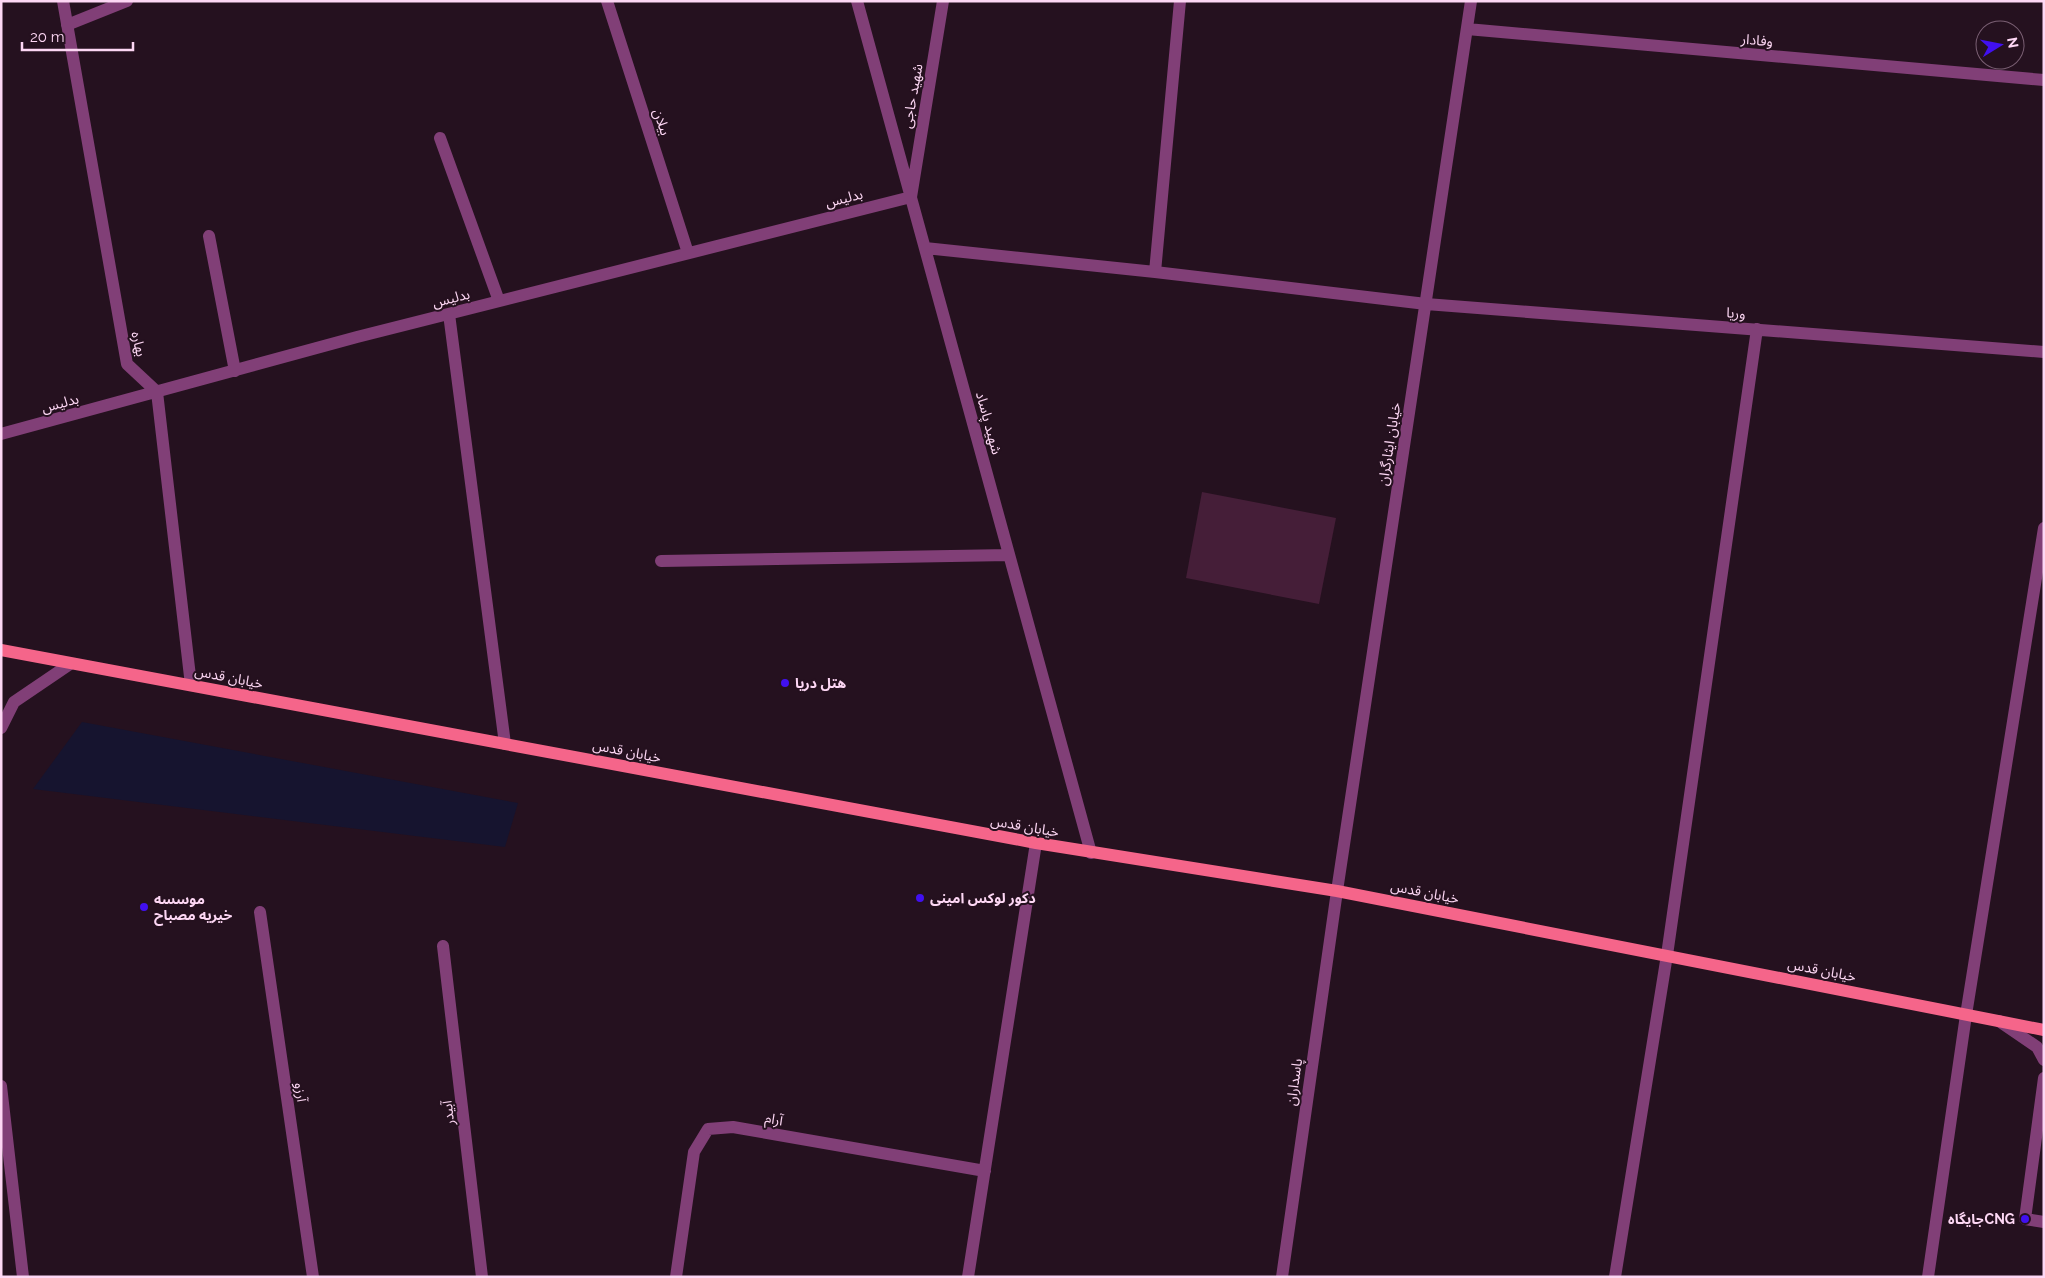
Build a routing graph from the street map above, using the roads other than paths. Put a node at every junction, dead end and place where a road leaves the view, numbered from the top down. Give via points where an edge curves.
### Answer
1 (63, 1) edge
2 (127, 1) edge
3 (607, 1) edge
4 (857, 1) edge
5 (943, 1) edge
6 (1180, 1) edge
7 (1471, 1) edge
8 (67, 25) junction
9 (1467, 29) junction
10 (2044, 80) edge
11 (440, 138) dead end
12 (910, 196) junction
13 (209, 236) dead end
14 (925, 248) junction
15 (688, 253) junction
16 (1155, 272) junction
17 (499, 301) junction
18 (1426, 304) junction
19 (449, 314) junction
20 (1757, 329) junction
21 (2044, 352) edge
22 (235, 371) junction
23 (157, 392) junction
24 (1, 434) edge
25 (2044, 528) edge
26 (1009, 555) junction
27 (661, 562) dead end
28 (1, 650) edge
29 (70, 664) junction
30 (191, 685) junction
31 (1, 728) edge
32 (505, 744) junction
33 (1036, 843) junction
34 (1091, 853) junction
35 (1337, 891) junction
36 (260, 912) dead end
37 (443, 946) dead end
38 (1668, 955) junction
39 (1966, 1014) junction
40 (2000, 1021) junction
41 (2044, 1030) edge
42 (2044, 1060) edge
43 (2044, 1078) edge
44 (1, 1086) edge
45 (986, 1171) junction
46 (2044, 1222) edge
47 (23, 1277) edge
48 (313, 1277) edge
49 (482, 1277) edge
50 (676, 1277) edge
51 (968, 1277) edge
52 (1282, 1277) edge
53 (1615, 1277) edge
54 (1928, 1277) edge

1 - 8 street, بهاره
2 - 8 street
3 - 15 street, بیلان
4 - 12 street, شهید پاساد
5 - 12 street, شهید حاجی
6 - 16 street
7 - 9 street, خیابان ایثارگران
8 - 23 street, بهاره via 127,364
9 - 10 street, وفادار
9 - 18 street, خیابان ایثارگران
11 - 17 street
12 - 14 street, شهید پاساد
12 - 15 street, بدلیس
13 - 22 street
14 - 16 street, وریا
14 - 26 street, شهید پاساد
15 - 17 street, بدلیس
16 - 18 street, وریا
17 - 19 street, بدلیس
18 - 20 street, وریا
18 - 35 street, خیابان ایثارگران
19 - 22 street, بدلیس
19 - 32 street
20 - 21 street, وریا
20 - 38 street
22 - 23 street, بدلیس
23 - 24 street, بدلیس
23 - 30 street
25 - 39 street
26 - 27 street
26 - 34 street, شهید پاساد
28 - 29 main road, خیابان قدس
29 - 30 main road, خیابان قدس
29 - 31 street via 14,702
30 - 32 main road, خیابان قدس
32 - 33 main road, خیابان قدس
33 - 34 main road, خیابان قدس
33 - 45 street
34 - 35 main road, خیابان قدس
35 - 38 main road, خیابان قدس
35 - 52 street, پاسداران
36 - 48 street, آرزو
37 - 49 street, آبیدر
38 - 39 main road, خیابان قدس
38 - 53 street
39 - 40 main road, خیابان قدس
39 - 54 street
40 - 41 main road, خیابان قدس
40 - 42 street via 2037,1047
43 - 46 street via 2025,1219
44 - 47 street
45 - 50 street, آرام via 733,1127 708,1129 694,1152
45 - 51 street

